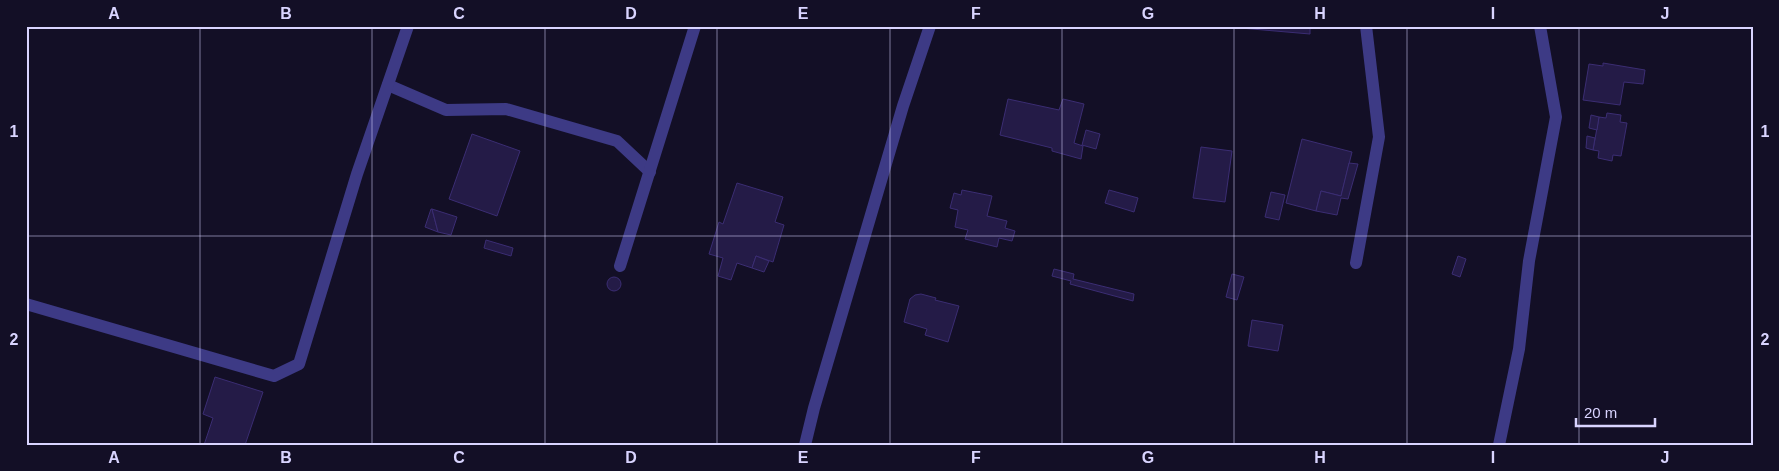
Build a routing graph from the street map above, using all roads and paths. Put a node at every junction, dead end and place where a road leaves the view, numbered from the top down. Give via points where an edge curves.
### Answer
1 (408, 26) edge
2 (695, 26) edge
3 (930, 26) edge
4 (1366, 26) edge
5 (1540, 26) edge
6 (388, 85) junction
7 (650, 172) junction
8 (1356, 263) dead end
9 (620, 266) dead end
10 (26, 304) edge
11 (805, 445) edge
12 (1499, 445) edge

1 - 6 street
2 - 7 street
3 - 11 street
4 - 8 street via 1379,137
5 - 12 street via 1556,117 1529,261 1519,349
6 - 7 street via 446,110 506,109 617,141
6 - 10 street via 299,364 274,376
7 - 9 street

